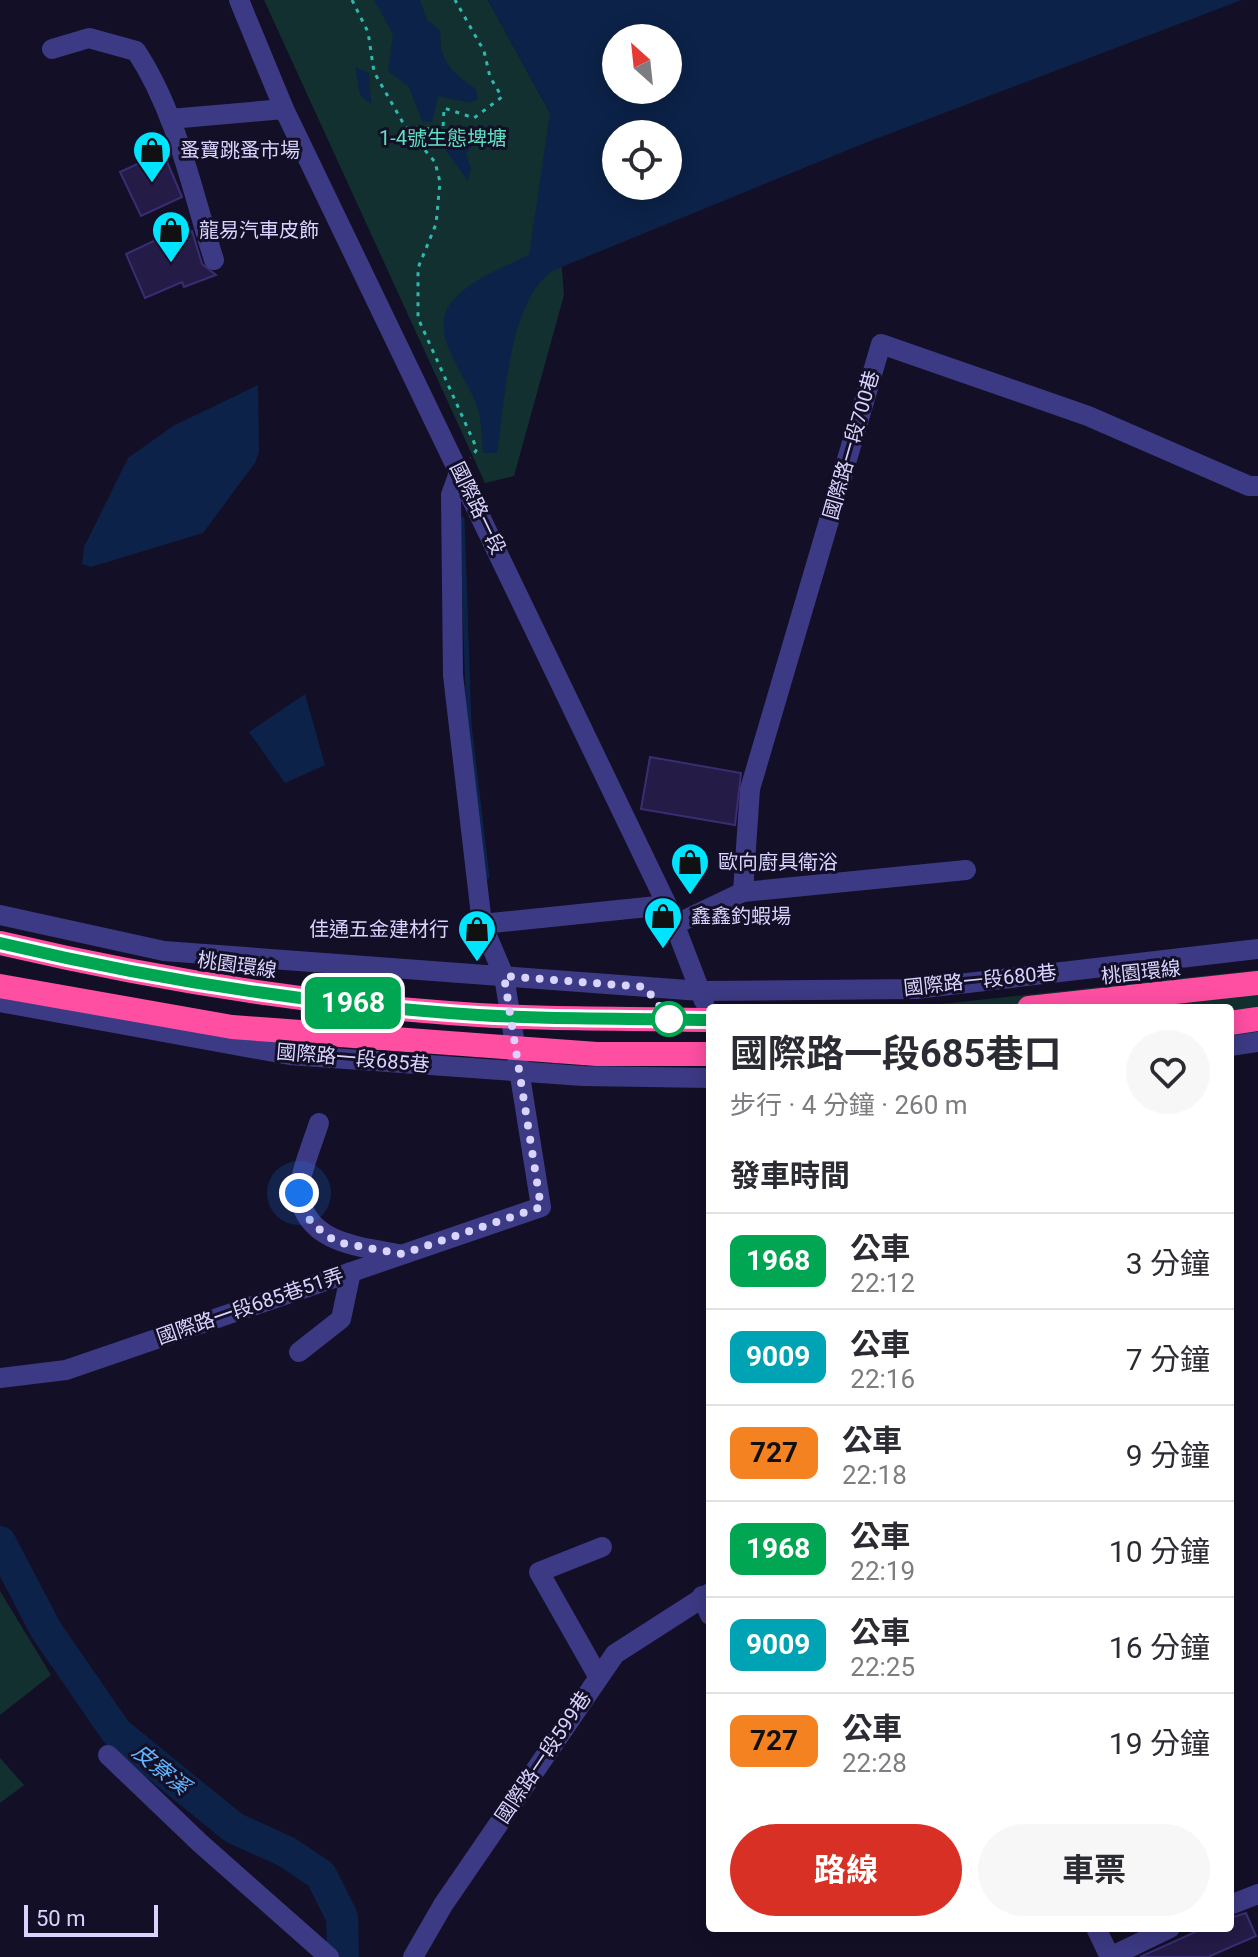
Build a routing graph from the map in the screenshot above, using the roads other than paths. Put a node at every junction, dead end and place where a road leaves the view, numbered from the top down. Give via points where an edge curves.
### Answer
1 (239, 0) edge
2 (52, 49) dead end
3 (284, 109) junction
4 (170, 119) junction
5 (214, 260) dead end
6 (460, 470) junction
7 (1258, 486) edge
8 (966, 870) dead end
9 (743, 892) junction
10 (667, 905) junction
11 (0, 915) edge
12 (482, 924) junction
13 (676, 924) junction
14 (0, 943) edge
15 (1258, 949) edge
16 (504, 976) junction
17 (1258, 983) edge
18 (0, 986) edge
19 (701, 991) junction
20 (0, 1002) edge
21 (1066, 1004) edge
22 (706, 1007) edge
23 (706, 1019) edge
24 (1258, 1019) edge
25 (1234, 1022) edge
26 (1258, 1042) edge
27 (1234, 1045) edge
28 (706, 1054) edge
29 (522, 1071) junction
30 (706, 1078) edge
31 (319, 1123) dead end
32 (402, 1254) junction
33 (351, 1272) junction
34 (299, 1352) dead end
35 (0, 1378) edge
36 (602, 1547) dead end
37 (706, 1603) edge
38 (598, 1676) junction
39 (108, 1755) dead end
40 (1258, 1894) edge
41 (1234, 1903) edge
42 (1098, 1932) edge
43 (1162, 1932) edge
44 (329, 1957) edge
45 (413, 1957) edge
46 (1110, 1957) edge

1 - 3 street, 國際路一段
2 - 4 street via 89,38 136,51
3 - 4 street
3 - 6 street, 國際路一段
4 - 5 street
6 - 10 street, 國際路一段
6 - 12 street, 國際路一段685巷51弄 via 451,495 453,675
7 - 9 street, 國際路一段700巷 via 1088,416 881,344 750,789
8 - 9 street
9 - 13 street
10 - 12 street
10 - 13 street, 國際路一段
11 - 16 street, 國際路一段680巷 via 164,951
12 - 16 street, 國際路一段685巷51弄
13 - 19 street, 國際路一段
14 - 23 highway, 桃園環線, bridge via 236,991 451,1013
15 - 19 street, 國際路一段680巷 via 916,989
16 - 19 street, 國際路一段680巷
16 - 29 street, 國際路一段685巷51弄
17 - 21 highway, 桃園環線
18 - 28 highway, bridge via 232,1027 597,1054
19 - 22 street, 國際路一段
20 - 29 street, 國際路一段685巷 via 290,1055
24 - 25 highway
26 - 27 street
29 - 30 street, 國際路一段685巷
29 - 32 street, 國際路一段685巷51弄 via 541,1207
31 - 32 street via 299,1193 311,1223 336,1242
32 - 33 street, 國際路一段685巷51弄
33 - 34 street via 341,1319
33 - 35 street, 國際路一段685巷51弄 via 66,1370
36 - 38 street via 539,1572
37 - 38 street, 國際路一段599巷 via 615,1654
38 - 45 street, 國際路一段599巷
39 - 44 street
40 - 41 street
42 - 46 street
43 - 46 street

